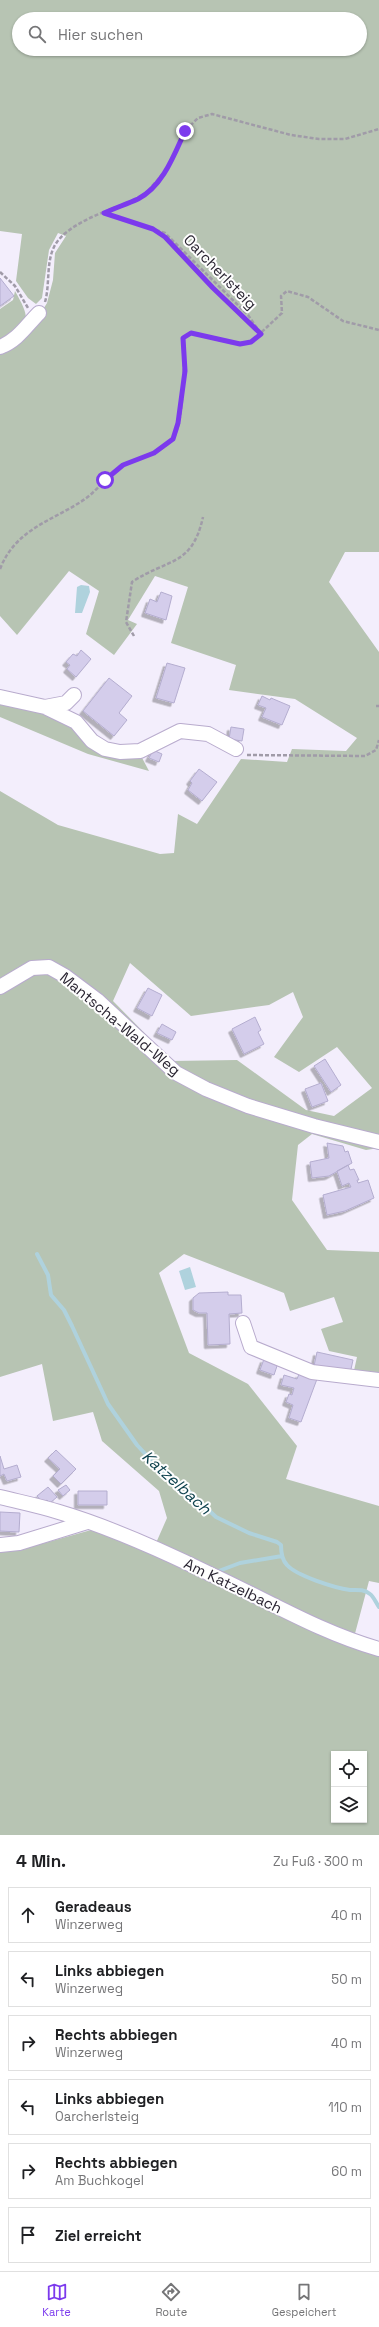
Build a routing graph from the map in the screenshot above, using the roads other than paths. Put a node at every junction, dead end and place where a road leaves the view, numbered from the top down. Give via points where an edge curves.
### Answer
1 (37, 315) road end
2 (0, 347) edge
3 (74, 695) dead end
4 (0, 697) edge
5 (45, 707) junction
6 (236, 749) road end
7 (0, 987) edge
8 (379, 1142) edge
9 (243, 1323) dead end
10 (379, 1380) edge
11 (0, 1497) edge
12 (87, 1522) junction
13 (0, 1545) edge
14 (379, 1649) edge

1 - 2 street via 22,334
3 - 5 street via 66,703
4 - 5 street
5 - 6 street via 76,722 92,741 105,749 120,752 140,751 180,731 208,734
7 - 8 street, Mantscha-Wald-Weg via 32,968 49,967 97,1000 176,1073 206,1089 248,1106
9 - 10 street via 251,1347 312,1372
11 - 12 street, Am Katzelbach via 60,1512
12 - 13 street via 19,1543
12 - 14 street, Am Katzelbach via 130,1538 210,1574 308,1623

